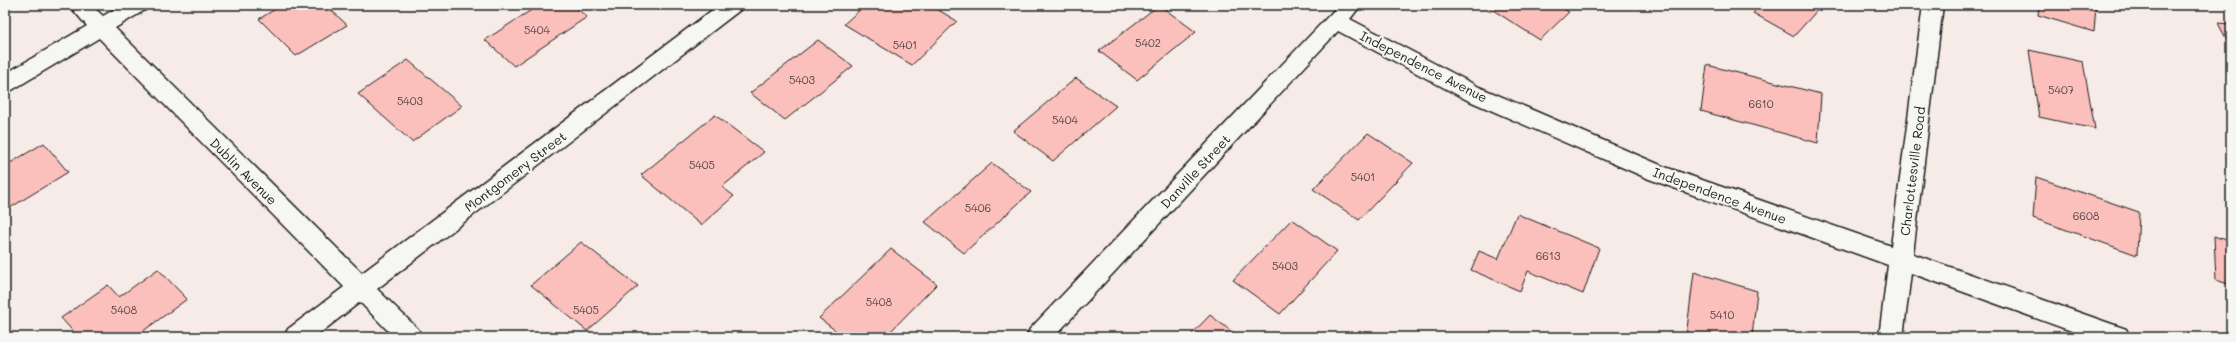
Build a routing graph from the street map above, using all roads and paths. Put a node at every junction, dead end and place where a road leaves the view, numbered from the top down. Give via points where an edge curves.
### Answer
1 (79, 5) edge
2 (138, 5) edge
3 (733, 5) edge
4 (1351, 5) edge
5 (1932, 5) edge
6 (1336, 21) junction
7 (101, 27) junction
8 (5, 84) edge
9 (1900, 260) junction
10 (361, 288) junction
11 (296, 337) edge
12 (410, 337) edge
13 (1038, 337) edge
14 (1891, 337) edge
15 (2118, 337) edge

1 - 7 street, Dublin Avenue
2 - 7 street
3 - 10 street, Montgomery Street
4 - 6 street, Danville Street
5 - 9 street, Charlottesville Road
6 - 9 street, Independence Avenue via 1472,93 1582,142 1657,173
6 - 13 street, Danville Street
7 - 8 street
7 - 10 street, Dublin Avenue
9 - 14 street, Charlottesville Road
9 - 15 street, Independence Avenue
10 - 11 street, Montgomery Street
10 - 12 street, Dublin Avenue

